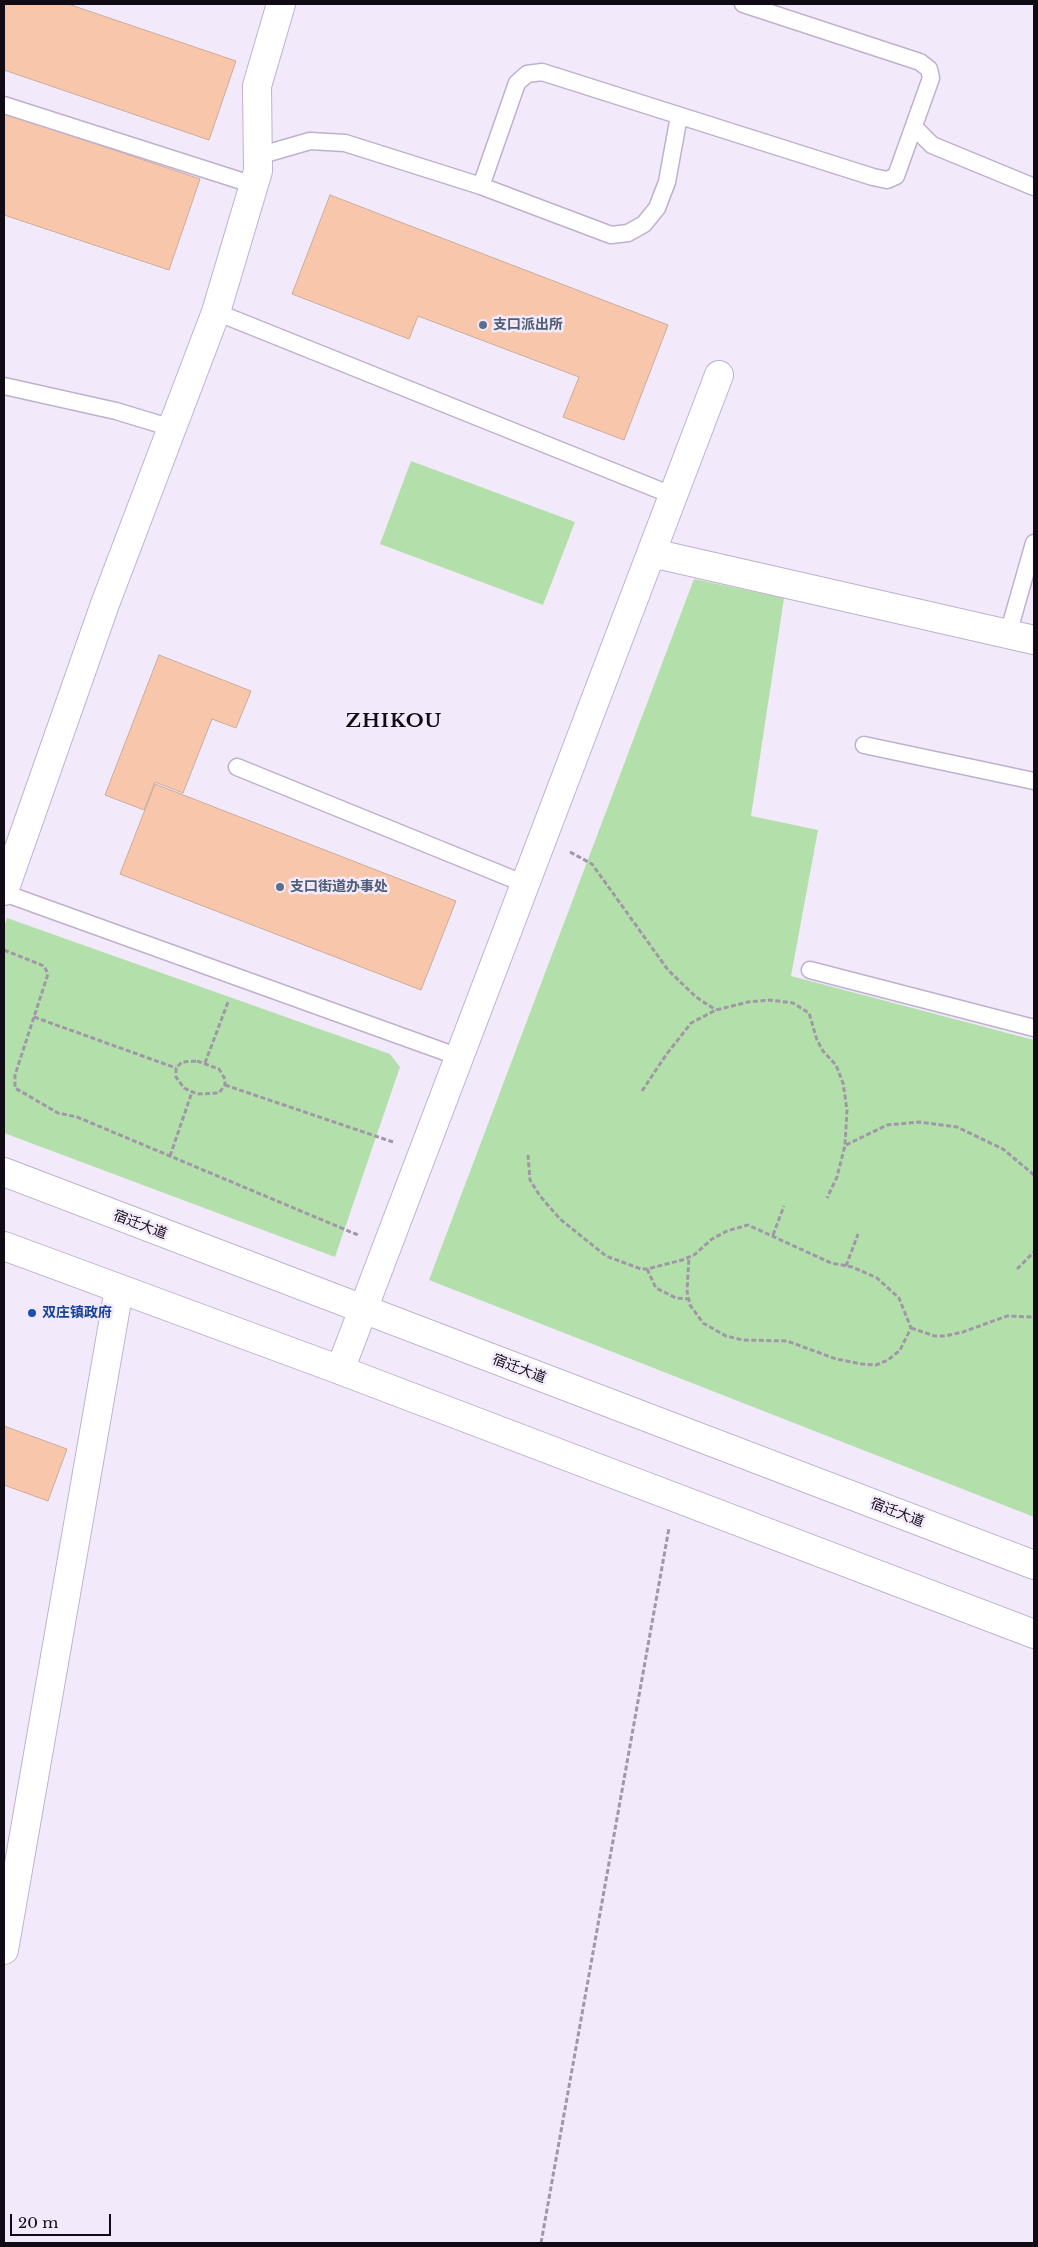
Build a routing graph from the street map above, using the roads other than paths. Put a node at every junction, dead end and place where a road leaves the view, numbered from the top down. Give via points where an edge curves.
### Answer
1 (281, 4) edge
2 (743, 4) edge
3 (4, 105) edge
4 (679, 116) junction
5 (915, 128) junction
6 (258, 156) junction
7 (254, 185) junction
8 (481, 186) junction
9 (1034, 187) edge
10 (216, 312) junction
11 (720, 375) dead end
12 (4, 386) edge
13 (172, 428) junction
14 (674, 496) junction
15 (1034, 543) edge
16 (652, 553) junction
17 (1008, 634) junction
18 (1034, 640) edge
19 (864, 745) dead end
20 (237, 767) dead end
21 (1034, 780) edge
22 (526, 884) junction
23 (4, 892) edge
24 (810, 970) dead end
25 (1034, 1028) edge
26 (459, 1057) junction
27 (4, 1172) edge
28 (4, 1246) edge
29 (119, 1289) junction
30 (362, 1310) junction
31 (340, 1370) junction
32 (1034, 1564) edge
33 (1034, 1634) edge
34 (4, 1950) edge

1 - 6 street via 257,86
2 - 5 lane via 920,62 928,68 931,78
3 - 7 lane
4 - 5 lane via 887,180 896,176
4 - 8 lane via 542,72 527,74 517,84
4 - 8 lane via 667,182 657,208 644,224 628,233 611,235
5 - 9 lane via 932,145
6 - 7 street
6 - 8 lane via 310,140 345,143
7 - 10 street
10 - 13 street
10 - 14 lane
11 - 14 street
12 - 13 lane via 116,411
13 - 23 street via 104,604
14 - 16 street
15 - 17 lane
16 - 17 street
16 - 22 street
17 - 18 street
19 - 21 lane
20 - 22 lane
22 - 26 street
23 - 26 lane
24 - 25 lane
26 - 30 street
27 - 30 street, 宿迁大道
28 - 29 street
29 - 31 street
29 - 34 street
30 - 31 street
30 - 32 street, 宿迁大道
31 - 33 street

